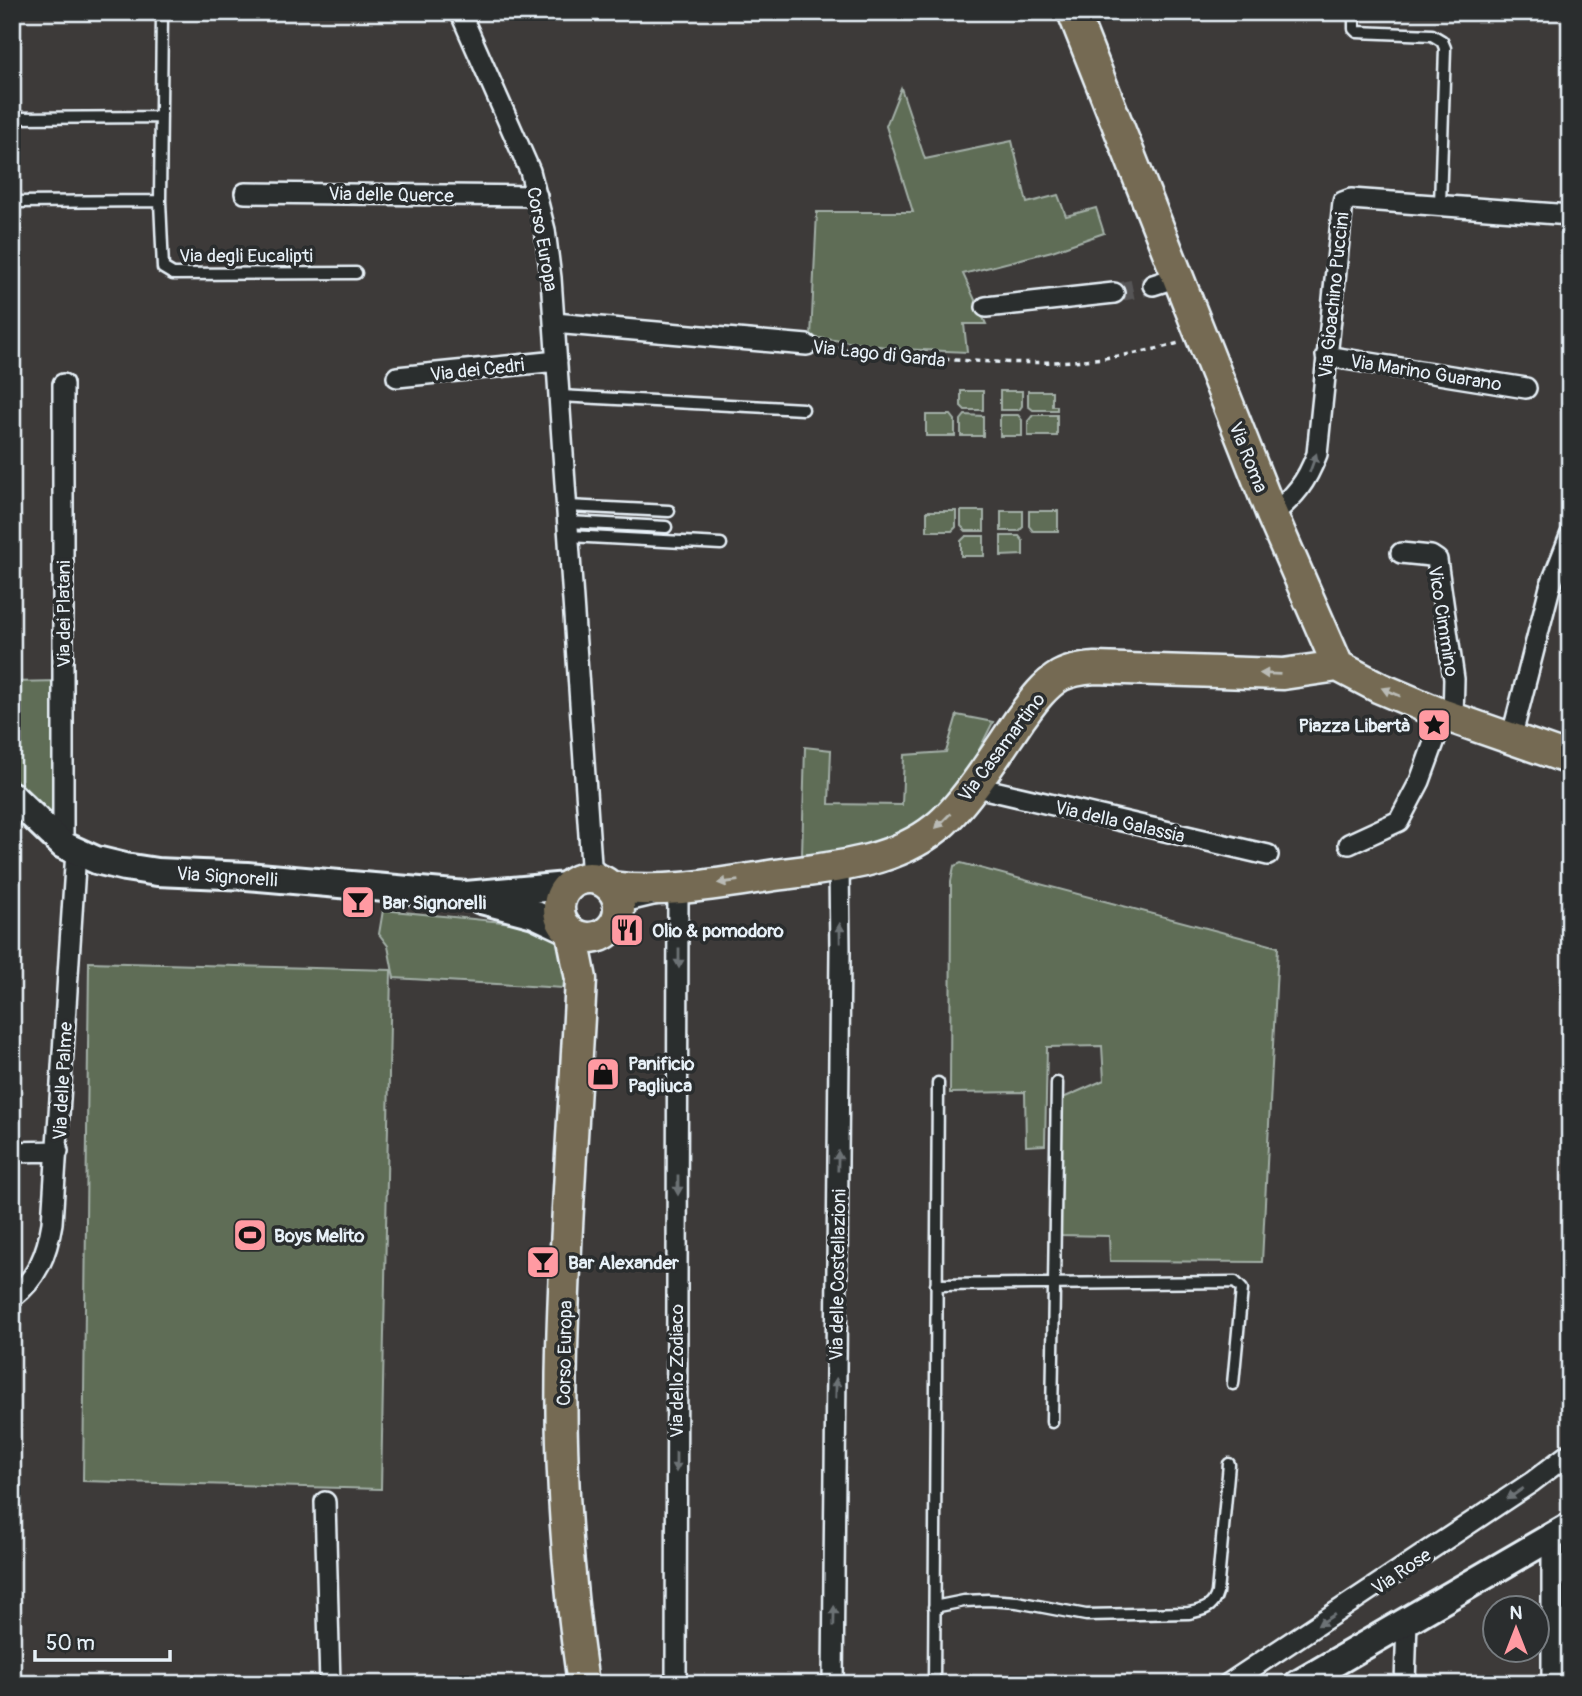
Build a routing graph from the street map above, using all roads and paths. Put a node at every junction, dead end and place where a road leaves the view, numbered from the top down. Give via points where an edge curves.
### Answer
1 (162, 12) edge
2 (460, 12) edge
3 (1073, 12) edge
4 (1354, 12) edge
5 (161, 117) junction
6 (12, 118) edge
7 (245, 193) dead end
8 (537, 195) junction
9 (160, 201) junction
10 (12, 202) edge
11 (1440, 205) junction
12 (1570, 215) edge
13 (356, 272) dead end
14 (1114, 293) tunnel mouth
15 (986, 307) dead end
16 (555, 323) junction
17 (1201, 336) junction
18 (807, 345) joint
19 (1326, 356) junction
20 (556, 361) junction
21 (397, 377) dead end
22 (63, 384) dead end
23 (1526, 388) dead end
24 (560, 396) junction
25 (803, 409) dead end
26 (669, 511) dead end
27 (1272, 515) junction
28 (568, 521) junction
29 (666, 527) dead end
30 (1570, 536) edge
31 (721, 544) dead end
32 (1401, 553) dead end
33 (1338, 666) junction
34 (1448, 716) junction
35 (1511, 739) junction
36 (1570, 759) edge
37 (972, 786) junction
38 (12, 796) edge
39 (1349, 844) dead end
40 (69, 848) junction
41 (1268, 855) dead end
42 (838, 866) junction
43 (595, 883) junction
44 (678, 889) junction
45 (466, 895) junction
46 (578, 933) junction
47 (938, 1083) dead end
48 (1057, 1083) dead end
49 (58, 1151) junction
50 (12, 1152) edge
51 (936, 1285) junction
52 (1054, 1285) junction
53 (12, 1298) edge
54 (1233, 1384) dead end
55 (1052, 1422) dead end
56 (1570, 1453) edge
57 (1229, 1464) dead end
58 (324, 1502) dead end
59 (1561, 1530) edge
60 (934, 1607) junction
61 (1406, 1620) junction
62 (1562, 1630) edge
63 (330, 1684) edge
64 (583, 1684) edge
65 (676, 1684) edge
66 (833, 1684) edge
67 (934, 1684) edge
68 (1228, 1684) edge
69 (1298, 1684) edge
70 (1405, 1684) edge
71 (1552, 1684) edge

1 - 5 lane, Via degli Eucalipti
2 - 8 street, Corso Europa
3 - 17 main road, Via Roma via 1165,281
4 - 11 lane via 1357,32 1432,35 1442,41
5 - 6 lane
5 - 9 lane, Via degli Eucalipti
7 - 8 street, Via delle Querce
8 - 16 street, Corso Europa
9 - 10 lane
9 - 13 lane, Via degli Eucalipti via 161,261 173,274
11 - 12 street, Via Gioachino Puccini
11 - 19 street, Via Gioachino Puccini via 1343,202
14 - 15 street
16 - 18 street, Via Lago di Garda
16 - 20 street, Corso Europa
17 - 18 path, Via Lago di Garda via 1143,353 1090,361 958,361
17 - 27 main road, Via Roma
19 - 23 street, Via Marino Guarano
27 -> 19 street, Via Gioachino Puccini via 1296,495 1317,454
20 - 21 street, Via dei Cedri
20 - 24 street, Corso Europa
22 - 40 street, Via dei Platani
24 - 25 lane
24 - 28 street, Corso Europa
26 - 28 lane
27 - 33 main road, Via Roma
28 - 29 lane
28 - 31 lane
28 - 43 street, Corso Europa
30 - 35 street via 1550,587
32 - 34 street, Vico Cimmino via 1437,560 1454,679
34 -> 33 main road
33 -> 37 main road, Via Casamartino via 1283,674 1073,670 1040,693
34 - 35 main road
34 - 39 street via 1399,821
35 - 36 main road
37 - 41 street, Via della Galassia
37 -> 42 main road, Via Casamartino via 938,827 920,840 896,852
38 - 40 street, Via Signorelli
40 - 45 street, Via Signorelli via 96,860 157,872
40 - 49 street, Via delle Palme
42 -> 44 main road, Via Casamartino
66 -> 42 street, Via delle Costellazioni
43 - 44 main road, Via Casamartino
43 - 45 street, Via Signorelli
43 - 46 main road via 561,895 560,919
43 - 46 main road via 616,921 604,934
44 -> 65 street, Via dello Zodiaco
45 - 46 street, Via Signorelli via 534,914
46 - 64 main road, Corso Europa via 586,957 581,979 562,1351 563,1461
47 - 51 lane
48 - 52 lane
49 - 50 street
49 - 53 street, Via delle Palme via 47,1246 33,1279
51 - 52 lane
51 - 60 lane
52 - 54 lane via 1239,1284 1242,1293
52 - 55 lane
56 -> 68 street, Via Rose
57 - 60 lane via 1217,1593 1204,1610 1086,1615 988,1600
58 - 63 street
59 - 61 street
59 - 62 street
60 - 67 lane
61 - 69 street
61 - 70 street
62 - 71 street

